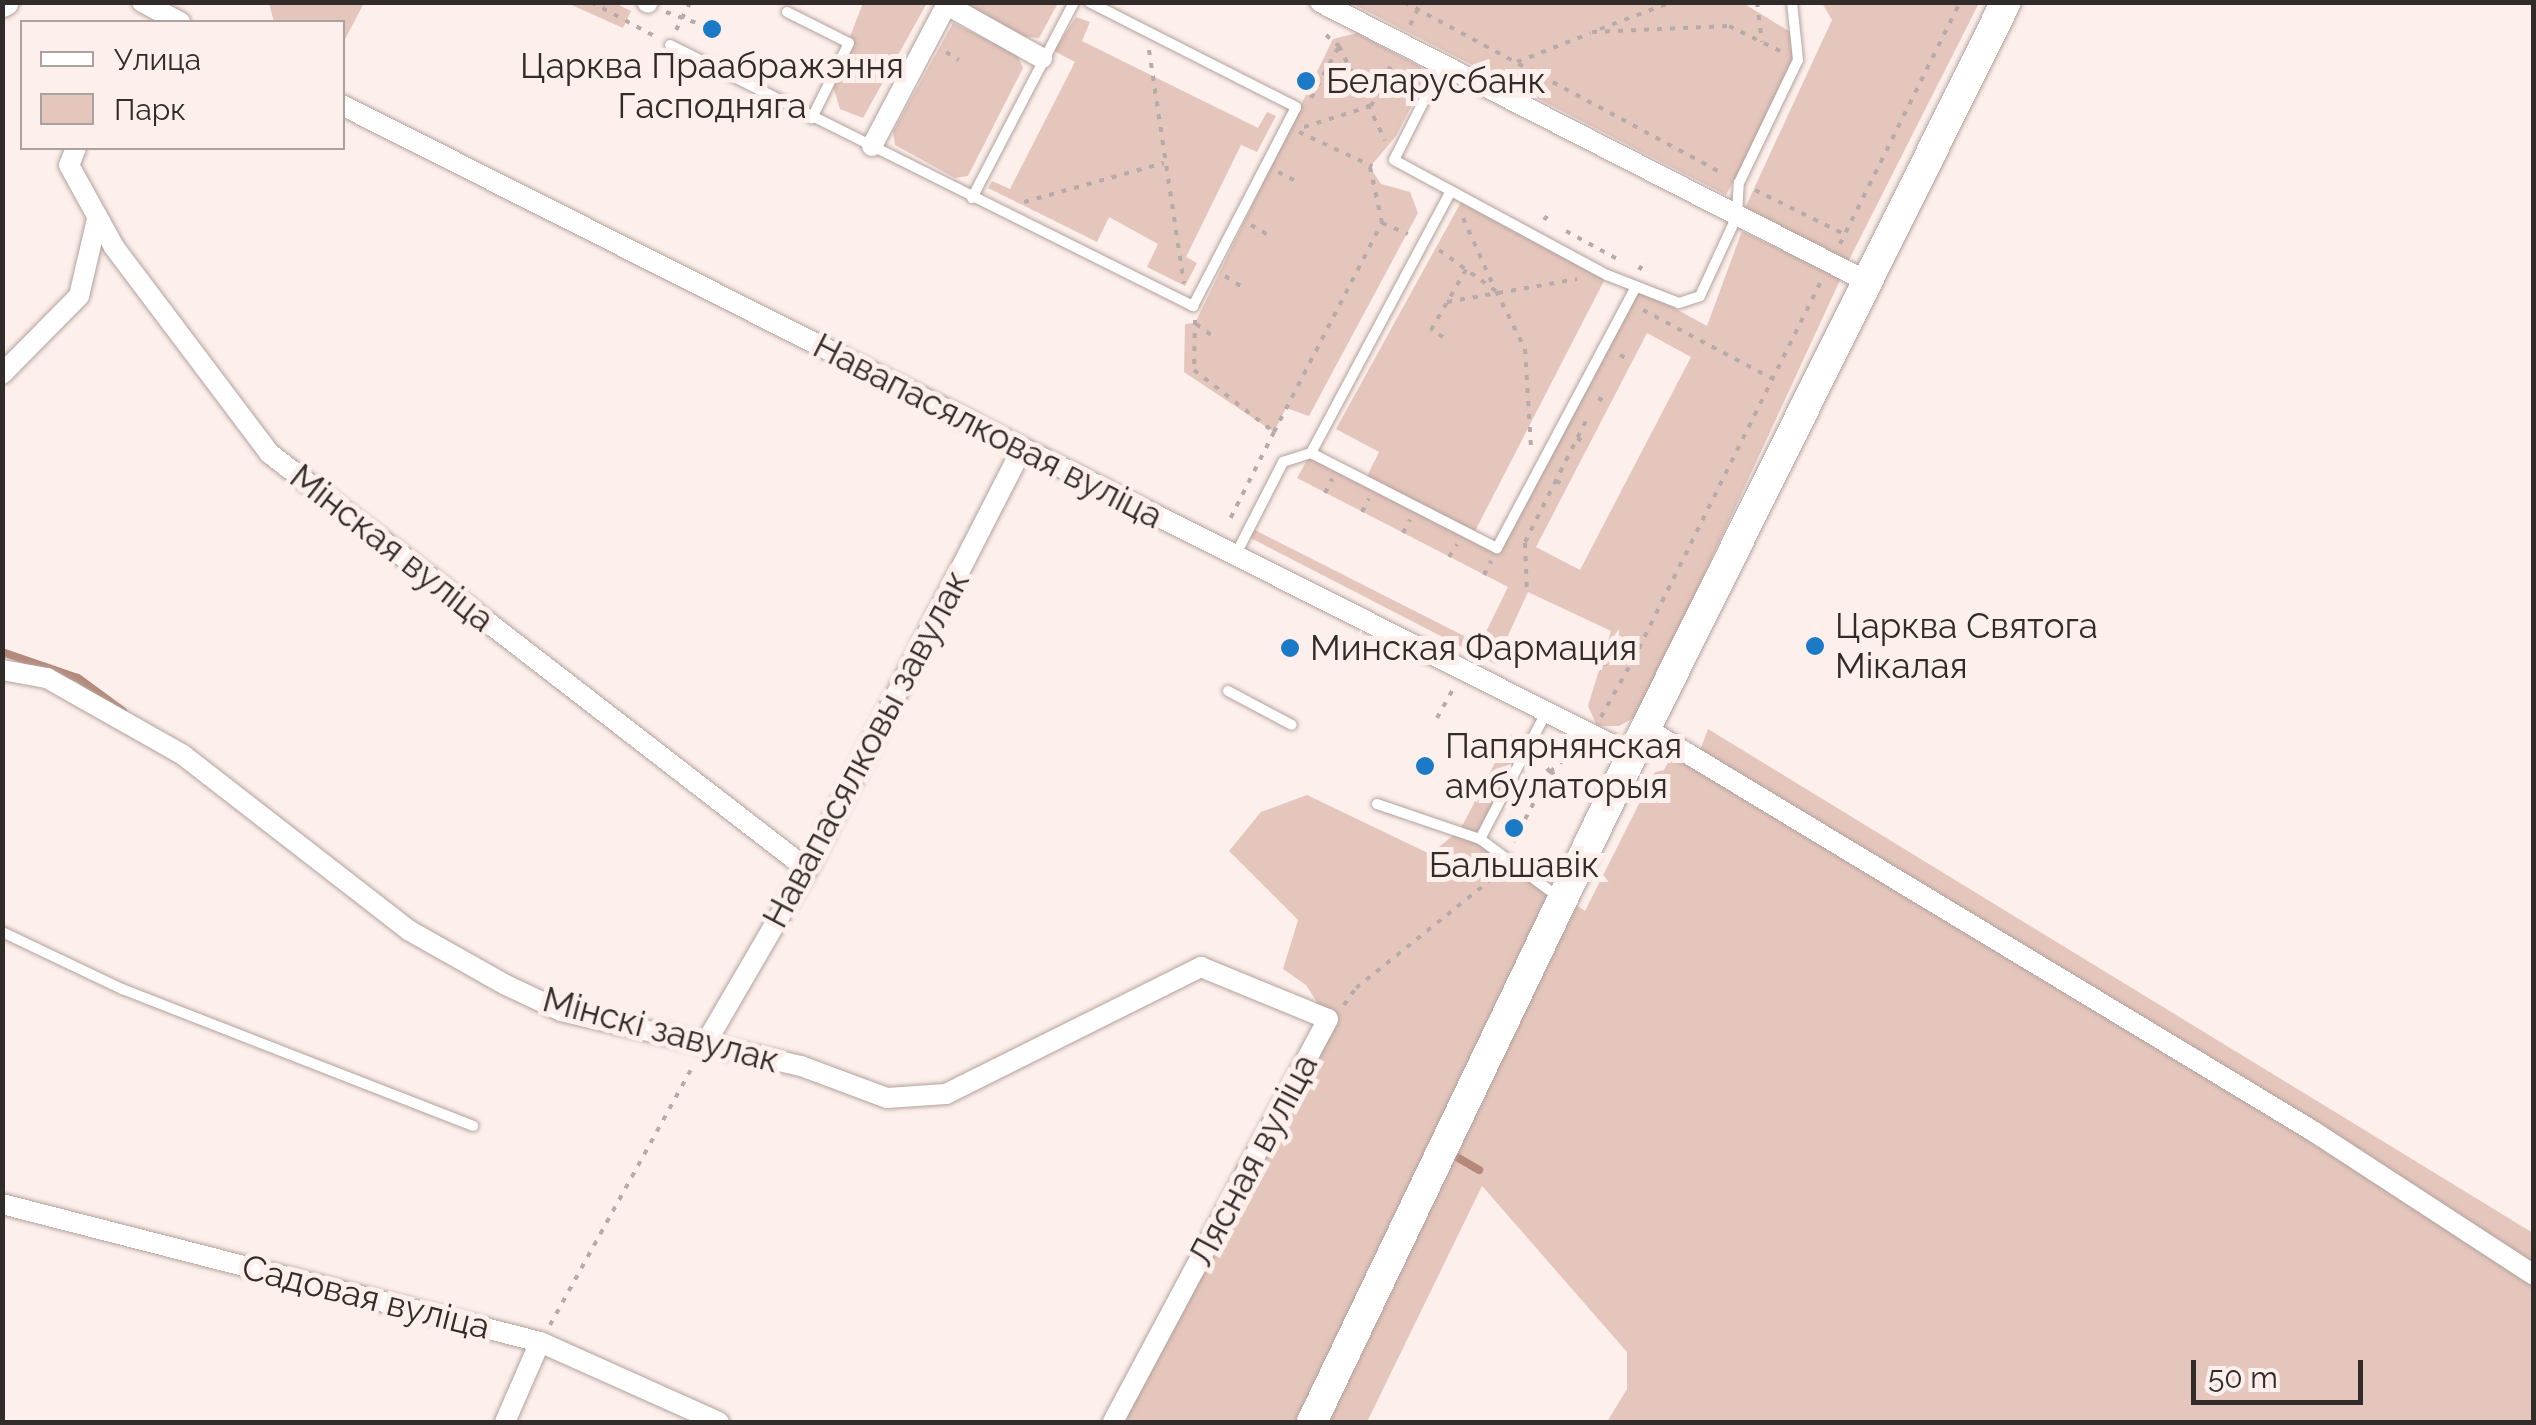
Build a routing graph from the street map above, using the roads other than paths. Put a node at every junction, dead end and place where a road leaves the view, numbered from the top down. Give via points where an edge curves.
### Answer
1 (142, 2) edge
2 (1074, 2) edge
3 (1090, 2) edge
4 (1320, 2) edge
5 (1792, 2) edge
6 (2006, 2) edge
7 (947, 4) edge
8 (786, 12) dead end
9 (169, 20) edge
10 (670, 44) road end
11 (1042, 58) junction
12 (1443, 65) junction
13 (345, 107) edge
14 (812, 118) junction
15 (872, 146) junction
16 (75, 150) edge
17 (1451, 192) junction
18 (972, 198) junction
19 (1737, 216) junction
20 (97, 219) junction
21 (1868, 282) junction
22 (1636, 287) junction
23 (2, 374) edge
24 (1022, 449) junction
25 (1311, 453) junction
26 (1235, 556) junction
27 (2, 670) edge
28 (1228, 691) dead end
29 (1546, 712) junction
30 (1292, 726) dead end
31 (1640, 743) junction
32 (1378, 804) dead end
33 (1480, 839) junction
34 (807, 869) junction
35 (1562, 899) junction
36 (2, 932) edge
37 (1200, 967) joint
38 (704, 1046) junction
39 (473, 1126) dead end
40 (2, 1204) edge
41 (2534, 1275) edge
42 (540, 1342) junction
43 (505, 1422) edge
44 (719, 1422) edge
45 (1113, 1422) edge
46 (1312, 1422) edge

1 - 9 street
2 - 11 lane
3 - 18 lane via 1296,106 1291,128 1193,306
4 - 12 street
5 - 19 lane via 1798,60 1740,182
6 - 21 main road
7 - 11 street
7 - 15 street
8 - 14 lane via 849,43
10 - 14 lane
11 - 18 lane
12 - 17 lane via 1394,160
12 - 19 street
13 - 24 street, Навапасялковая вуліца
14 - 15 lane
15 - 18 lane
16 - 20 street, Мінская вуліца via 69,164
17 - 22 lane
17 - 25 lane
19 - 21 street
19 - 22 lane via 1700,296 1679,303
20 - 23 street via 79,296
20 - 34 street, Мінская вуліца via 269,453
21 - 31 main road
22 - 25 lane via 1497,548
24 - 26 street, Навапасялковая вуліца
24 - 34 street, Навапасялковы завулак
25 - 26 lane via 1283,462
26 - 29 street, Навапасялковая вуліца
27 - 38 street, Мінскі завулак via 46,678 183,755 410,930 480,972 561,1011
28 - 30 lane
29 - 31 street, Навапасялковая вуліца via 1592,734
29 - 33 lane
31 - 35 main road
31 - 41 street, Навапасялковая вуліца via 2313,1131
32 - 33 lane
33 - 35 lane via 1508,850 1522,875
34 - 38 street, Навапасялковы завулак
35 - 46 main road
36 - 39 lane via 122,989
37 - 38 street, Мінскі завулак via 946,1094 887,1098 801,1066
37 - 45 street, Лясная вуліца via 1328,1019
40 - 42 street, Садовая вуліца
42 - 43 street
42 - 44 street, Садовая вуліца

